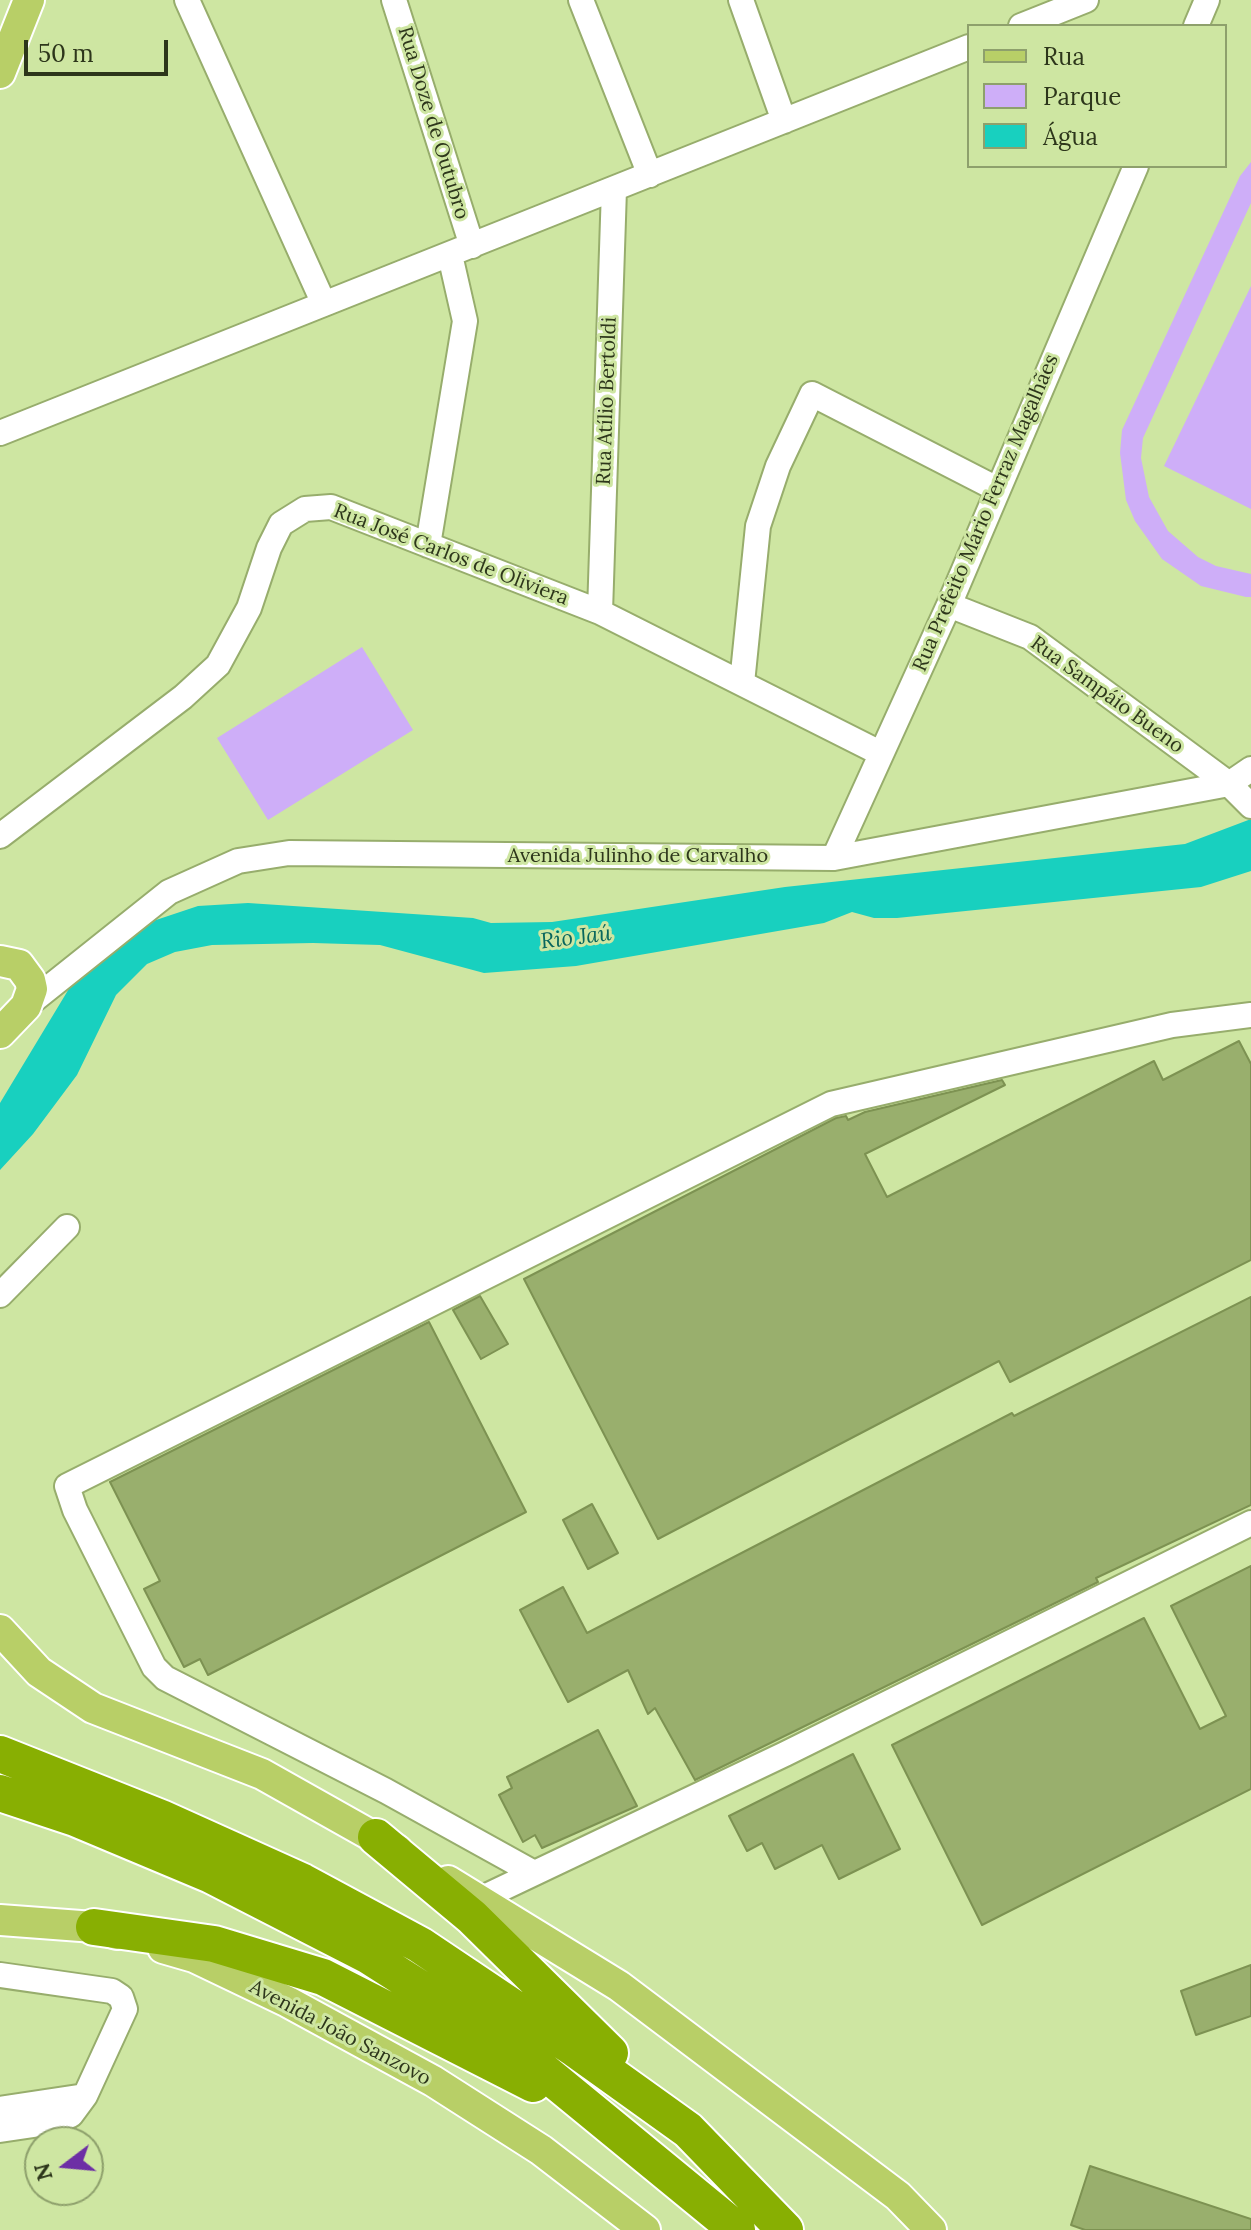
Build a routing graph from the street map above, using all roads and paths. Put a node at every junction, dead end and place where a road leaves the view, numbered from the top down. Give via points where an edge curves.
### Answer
1 (29, 0) edge
2 (187, 0) edge
3 (394, 0) edge
4 (581, 0) edge
5 (741, 0) edge
6 (1086, 0) edge
7 (1207, 0) edge
8 (1026, 24) edge
9 (1197, 24) edge
10 (967, 48) edge
11 (0, 73) edge
12 (784, 121) junction
13 (1135, 168) edge
14 (650, 175) junction
15 (614, 189) junction
16 (461, 250) junction
17 (324, 304) junction
18 (0, 433) edge
19 (997, 489) junction
20 (428, 545) junction
21 (949, 605) junction
22 (600, 612) junction
23 (742, 683) junction
24 (880, 753) junction
25 (1251, 769) edge
26 (1229, 784) junction
27 (1251, 806) edge
28 (0, 836) edge
29 (834, 858) junction
30 (7, 956) edge
31 (73, 965) junction
32 (1251, 1015) edge
33 (11, 1017) edge
34 (67, 1227) dead end
35 (0, 1295) edge
36 (1251, 1523) edge
37 (0, 1630) edge
38 (0, 1754) edge
39 (0, 1793) edge
40 (376, 1837) junction
41 (534, 1873) junction
42 (478, 1900) junction
43 (0, 1920) edge
44 (94, 1927) junction
45 (0, 1975) edge
46 (85, 2096) junction
47 (0, 2109) edge
48 (613, 2125) junction
49 (0, 2130) edge
50 (688, 2130) junction
51 (645, 2230) edge
52 (737, 2230) edge
53 (785, 2230) edge
54 (931, 2230) edge

1 - 11 main road
2 - 17 street
3 - 16 street, Rua Doze de Outubro
4 - 14 street
5 - 12 street
6 - 8 street
7 - 9 street
10 - 12 street
12 - 14 street
13 - 19 street, Rua Prefeito Mário Ferraz Magalhães
14 - 15 street
15 - 16 street
15 - 22 street, Rua Atílio Bertoldi
16 - 17 street
16 - 20 street, Rua Doze de Outubro via 465,321
17 - 18 street
19 - 21 street, Rua Prefeito Mário Ferraz Magalhães
19 - 23 street via 812,394 778,466 758,526
20 - 22 street, Rua José Carlos de Oliviera
20 - 28 street, Rua José Carlos de Oliviera via 331,507 305,509 281,524 249,608 218,665
21 - 24 street, Rua Prefeito Mário Ferraz Magalhães
21 - 26 street, Rua Sampáio Bueno via 1030,637
22 - 23 street, Rua José Carlos de Oliviera
23 - 24 street, Rua José Carlos de Oliviera
24 - 29 street, Rua Prefeito Mário Ferraz Magalhães
25 - 26 street
26 - 27 street, Rua Sampáio Bueno
26 - 29 street, Avenida Julinho de Carvalho
29 - 31 street, Avenida Julinho de Carvalho via 276,855 238,861 169,892
30 - 31 street, Avenida Julinho de Carvalho
30 - 33 main road, Avenida Julinho de Carvalho via 32,989
31 - 33 street, Avenida Julinho de Carvalho
32 - 41 street via 1172,1025 831,1104 67,1486 148,1654 165,1678
34 - 35 street
36 - 41 street
37 - 40 main road via 39,1672 93,1708 262,1774
38 - 50 highway via 274,1869 420,1945
39 - 48 highway via 211,1875 369,1956 520,2052
40 - 42 main road
40 - 50 highway via 472,1917
41 - 42 street
42 - 54 main road via 619,1986 898,2196
43 - 44 main road, Avenida João Sanzovo
44 - 48 highway via 214,1944 323,1977
44 - 51 main road, Avenida João Sanzovo via 194,1957 433,2081 541,2150
45 - 46 street via 112,1991 121,1997 125,2009
46 - 47 street
46 - 49 street via 62,2119
48 - 52 highway
50 - 53 highway

